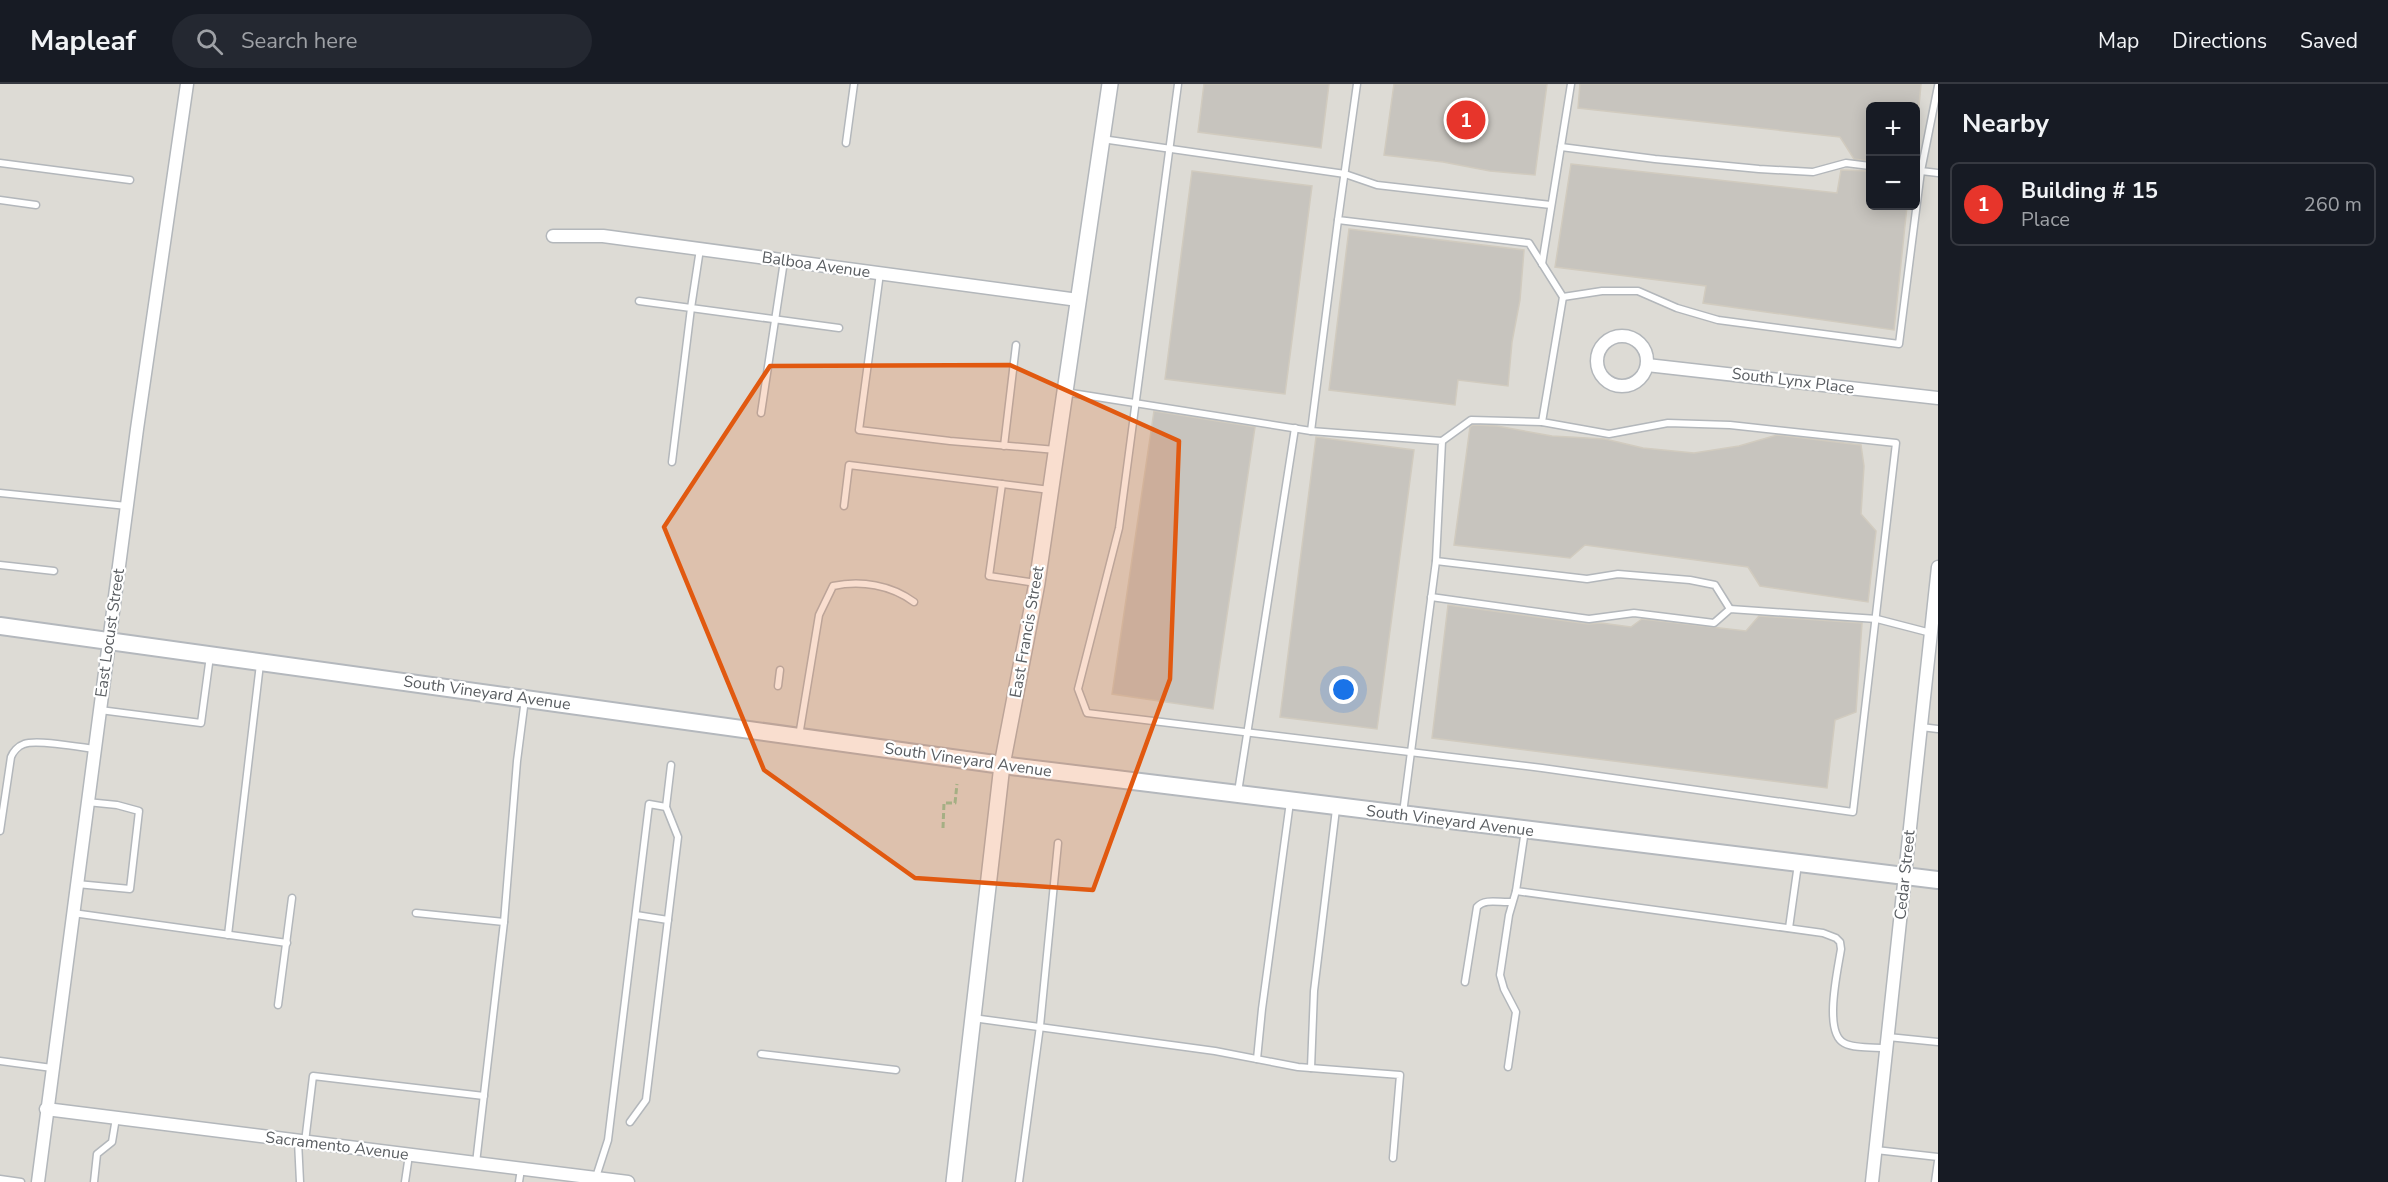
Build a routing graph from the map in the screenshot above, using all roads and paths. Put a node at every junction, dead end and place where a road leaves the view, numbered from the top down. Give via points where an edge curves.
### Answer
1 (187, 84) edge
2 (854, 84) edge
3 (1110, 84) edge
4 (1178, 84) edge
5 (1357, 84) edge
6 (1571, 84) edge
7 (1938, 86) edge
8 (1102, 139) junction
9 (846, 143) dead end
10 (1561, 147) junction
11 (1169, 149) junction
12 (1920, 162) edge
13 (0, 163) edge
14 (1866, 166) edge
15 (1920, 170) edge
16 (1938, 173) edge
17 (1345, 174) junction
18 (130, 180) dead end
19 (0, 200) edge
20 (36, 205) dead end
21 (1551, 205) junction
22 (1914, 210) edge
23 (1338, 220) junction
24 (553, 236) dead end
25 (700, 249) junction
26 (784, 261) junction
27 (1542, 264) junction
28 (880, 273) junction
29 (1563, 297) junction
30 (1078, 300) junction
31 (639, 301) dead end
32 (691, 308) junction
33 (776, 320) junction
34 (839, 328) dead end
35 (1016, 345) dead end
36 (1647, 364) junction
37 (1065, 392) junction
38 (1938, 398) edge
39 (1135, 402) junction
40 (761, 413) dead end
41 (1542, 422) junction
42 (1295, 428) junction
43 (1311, 431) junction
44 (1442, 441) junction
45 (1004, 446) junction
46 (1056, 450) junction
47 (672, 462) dead end
48 (1002, 484) junction
49 (1050, 490) junction
50 (0, 493) edge
51 (127, 506) junction
52 (844, 506) dead end
53 (1436, 561) junction
54 (0, 565) edge
55 (1938, 567) edge
56 (54, 571) dead end
57 (1937, 582) edge
58 (1036, 584) junction
59 (1431, 597) junction
60 (914, 602) dead end
61 (1730, 609) junction
62 (1877, 619) junction
63 (0, 626) edge
64 (1931, 633) junction
65 (109, 640) junction
66 (210, 654) junction
67 (260, 661) junction
68 (780, 670) dead end
69 (778, 686) dead end
70 (525, 699) junction
71 (99, 710) junction
72 (1921, 727) junction
73 (1938, 729) edge
74 (1247, 733) junction
75 (799, 737) junction
76 (94, 749) junction
77 (1411, 754) junction
78 (671, 765) dead end
79 (1002, 765) junction
80 (957, 784) dead end
81 (1238, 795) junction
82 (87, 802) junction
83 (1290, 802) junction
84 (666, 807) junction
85 (1336, 808) junction
86 (1403, 816) junction
87 (943, 828) dead end
88 (1525, 830) junction
89 (0, 831) edge
90 (1059, 843) dead end
91 (1798, 864) junction
92 (1905, 876) junction
93 (1938, 880) edge
94 (76, 884) junction
95 (1516, 891) junction
96 (292, 898) dead end
97 (1511, 902) junction
98 (73, 913) junction
99 (416, 913) dead end
100 (636, 915) junction
101 (668, 920) junction
102 (504, 922) junction
103 (1790, 928) junction
104 (228, 934) junction
105 (286, 943) junction
106 (1465, 982) dead end
107 (278, 1005) dead end
108 (973, 1018) junction
109 (1040, 1026) junction
110 (1887, 1042) junction
111 (1938, 1042) edge
112 (761, 1054) dead end
113 (1257, 1059) junction
114 (0, 1061) edge
115 (1508, 1067) dead end
116 (52, 1068) junction
117 (1311, 1068) junction
118 (896, 1070) dead end
119 (484, 1096) junction
120 (46, 1109) junction
121 (116, 1118) junction
122 (630, 1122) dead end
123 (301, 1141) junction
124 (1875, 1150) junction
125 (409, 1155) junction
126 (1393, 1158) dead end
127 (1938, 1159) edge
128 (476, 1163) junction
129 (521, 1169) junction
130 (596, 1178) junction
131 (0, 1179) edge
132 (21, 1182) edge
133 (38, 1182) edge
134 (94, 1182) edge
135 (300, 1182) edge
136 (405, 1182) edge
137 (519, 1182) edge
138 (628, 1182) edge
139 (954, 1182) edge
140 (1019, 1182) edge
141 (1872, 1182) edge
142 (1935, 1182) edge

1 - 51 street, East Locust Street
2 - 9 lane
3 - 8 street, East Francis Street
4 - 11 lane
5 - 17 lane
6 - 10 lane
7 - 12 lane
8 - 11 lane
8 - 30 street, East Francis Street
10 - 14 lane via 1760,169 1813,172 1846,164
10 - 21 lane
11 - 17 lane
11 - 39 lane
13 - 18 lane
15 - 16 lane
17 - 21 lane via 1377,185
17 - 23 lane
19 - 20 lane
21 - 27 lane
22 - 29 lane via 1899,344 1718,320 1638,291
23 - 27 lane via 1529,243
23 - 43 lane
24 - 25 street, Balboa Avenue via 603,237
25 - 26 street, Balboa Avenue
25 - 32 lane
26 - 28 street, Balboa Avenue
26 - 33 lane
27 - 29 lane
28 - 30 street, Balboa Avenue
28 - 45 lane via 859,430
29 - 41 lane
30 - 37 street, East Francis Street
31 - 32 lane
32 - 33 lane
32 - 47 lane
33 - 34 lane
33 - 40 lane
35 - 45 lane
36 - 36 street via 1643,345 1626,335 1607,340 1597,357 1602,376 1618,386 1637,381
36 - 38 street, South Lynx Place
37 - 39 lane
37 - 46 street, East Francis Street
39 - 42 lane
39 - 74 lane via 1119,528 1078,689 1087,713
41 - 44 lane via 1471,420
41 - 62 lane via 1609,434 1668,423 1730,425 1896,443
42 - 43 lane
42 - 74 lane
43 - 44 lane
44 - 53 lane
45 - 46 lane
46 - 49 street, East Francis Street
48 - 49 lane
48 - 52 lane via 849,465
48 - 58 lane via 989,576
49 - 58 street, East Francis Street
50 - 51 lane
51 - 65 street, East Locust Street
53 - 59 lane
53 - 61 lane via 1587,579 1618,574 1690,580 1715,585
54 - 56 lane
55 - 57 street, Cedar Street
57 - 64 street, Cedar Street
58 - 79 street, East Francis Street
59 - 61 lane via 1588,619 1634,613 1714,623
59 - 77 lane
60 - 75 lane via 878,586 833,586 819,615
61 - 62 lane
62 - 64 lane
62 - 77 lane via 1853,812 1542,768
63 - 65 main road, South Vineyard Avenue
64 - 72 street, Cedar Street
65 - 66 main road, South Vineyard Avenue
65 - 71 street, East Locust Street
66 - 67 main road, South Vineyard Avenue
66 - 71 lane via 201,723
67 - 70 main road, South Vineyard Avenue
67 - 104 lane
68 - 69 lane
70 - 75 main road, South Vineyard Avenue
70 - 102 lane
71 - 76 street, East Locust Street
72 - 73 lane
72 - 92 street, Cedar Street
74 - 77 lane
74 - 81 lane
75 - 79 main road, South Vineyard Avenue
76 - 82 street, East Locust Street
76 - 89 lane via 24,743 14,751
77 - 86 lane
78 - 84 lane
79 - 81 main road, South Vineyard Avenue
79 - 108 street, East Francis Street
80 - 87 path via 955,804 944,803
81 - 83 main road, South Vineyard Avenue
82 - 94 street, East Locust Street
82 - 94 lane via 139,811 130,889
83 - 85 main road, South Vineyard Avenue
83 - 113 lane
84 - 100 lane via 650,804
84 - 101 lane via 678,837
85 - 86 main road, South Vineyard Avenue
85 - 117 lane via 1314,991
86 - 88 main road, South Vineyard Avenue
88 - 91 main road, South Vineyard Avenue
88 - 95 lane
90 - 109 lane
91 - 92 main road, South Vineyard Avenue
91 - 103 lane
92 - 93 main road, South Vineyard Avenue
92 - 110 street, Cedar Street
94 - 98 street, East Locust Street
95 - 97 lane
95 - 103 lane
96 - 105 lane
97 - 106 lane via 1486,901 1477,907
97 - 115 lane via 1500,975 1516,1012
98 - 104 lane
98 - 116 street, East Locust Street
99 - 102 lane
100 - 101 lane
100 - 130 lane via 608,1140
101 - 122 lane via 646,1100
102 - 119 lane
103 - 110 lane via 1830,935 1840,942 1833,1014 1842,1042
104 - 105 lane
105 - 107 lane
108 - 109 lane
108 - 139 street, East Francis Street
109 - 113 lane
109 - 140 lane
110 - 111 lane
110 - 124 street, Cedar Street
112 - 118 lane
113 - 117 lane
114 - 116 lane
116 - 120 street, East Locust Street
117 - 126 lane via 1400,1075
119 - 123 lane via 313,1077
119 - 128 lane
120 - 121 street, Sacramento Avenue
120 - 133 street, East Locust Street
121 - 123 street, Sacramento Avenue
121 - 134 lane via 112,1142 97,1154
123 - 125 street, Sacramento Avenue
123 - 135 lane
124 - 127 lane
124 - 141 street, Cedar Street
125 - 128 street, Sacramento Avenue
125 - 136 lane
127 - 142 lane
128 - 129 street, Sacramento Avenue
129 - 130 street, Sacramento Avenue
129 - 137 lane
130 - 138 street, Sacramento Avenue
131 - 132 lane

